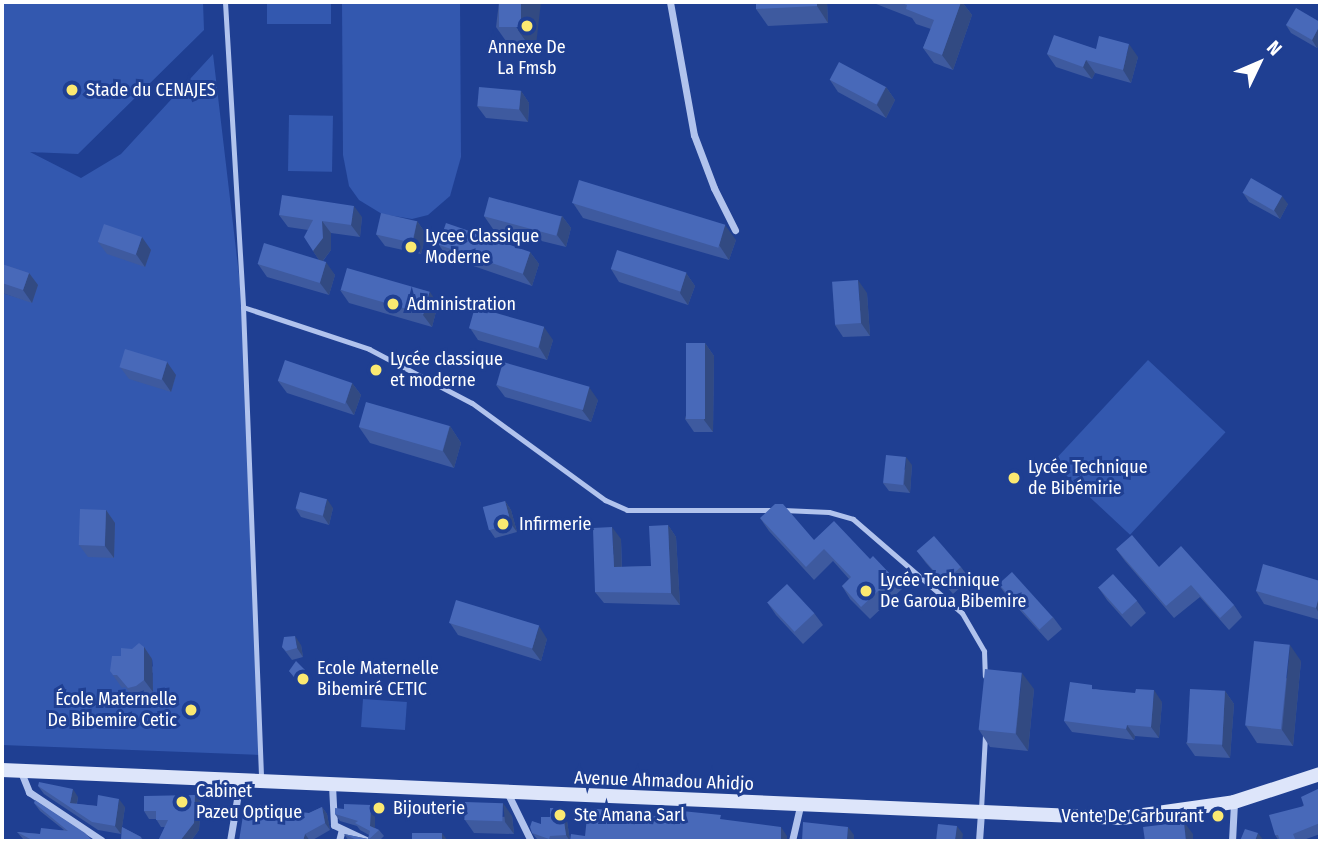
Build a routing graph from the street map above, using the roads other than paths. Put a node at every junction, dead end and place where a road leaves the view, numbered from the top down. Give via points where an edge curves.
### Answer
1 (225, 2) edge
2 (670, 2) edge
3 (735, 230) dead end
4 (243, 307) junction
5 (985, 684) edge
6 (985, 732) edge
7 (2, 770) edge
8 (20, 771) junction
9 (1320, 774) edge
10 (240, 781) junction
11 (261, 782) junction
12 (332, 785) junction
13 (509, 794) junction
14 (1234, 802) junction
15 (800, 805) junction
16 (981, 814) junction
17 (342, 829) junction
18 (101, 840) edge
19 (230, 841) edge
20 (339, 841) edge
21 (369, 841) edge
22 (531, 841) edge
23 (792, 841) edge
24 (979, 841) edge
25 (1232, 841) edge

1 - 4 lane
2 - 3 street via 694,135
4 - 5 lane via 369,349 460,397 605,500 627,510 799,510 853,519 962,613 985,651
4 - 11 lane
6 - 16 lane
7 - 8 main road, Avenue Ahmadou Ahidjo
8 - 10 main road, Avenue Ahmadou Ahidjo
8 - 18 street via 29,792
9 - 14 main road, Avenue Ahmadou Ahidjo
10 - 11 main road, Avenue Ahmadou Ahidjo
10 - 19 street
11 - 12 main road, Avenue Ahmadou Ahidjo
12 - 13 main road, Avenue Ahmadou Ahidjo
12 - 17 street via 331,817
13 - 15 main road, Avenue Ahmadou Ahidjo
13 - 22 street
14 - 16 main road, Avenue Ahmadou Ahidjo via 1122,818
14 - 25 street
15 - 16 main road, Avenue Ahmadou Ahidjo
15 - 23 street
16 - 24 street
17 - 20 street
17 - 21 street

